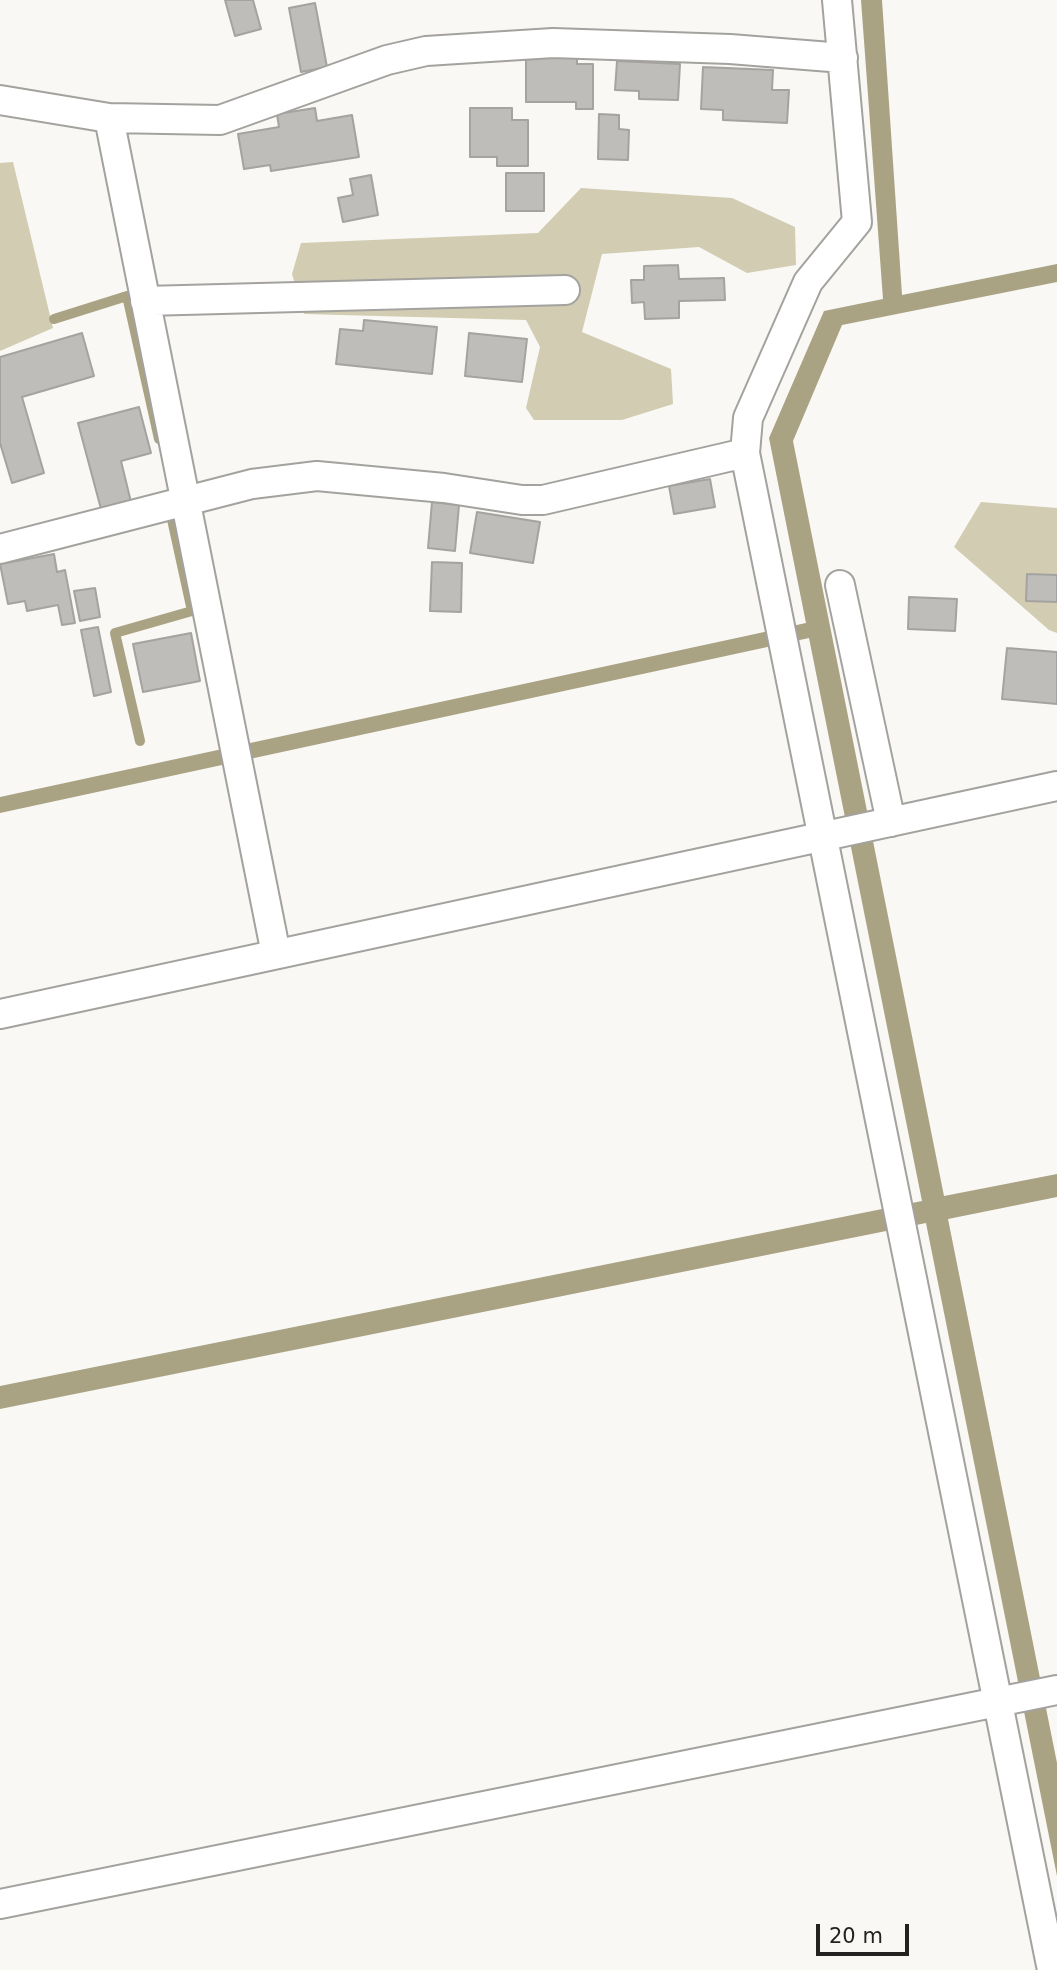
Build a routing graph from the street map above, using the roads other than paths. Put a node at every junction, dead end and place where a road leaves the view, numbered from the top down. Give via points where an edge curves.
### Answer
1 (837, 0) edge
2 (843, 58) junction
3 (0, 100) edge
4 (109, 118) junction
5 (565, 290) dead end
6 (145, 301) junction
7 (746, 453) junction
8 (185, 500) junction
9 (0, 549) edge
10 (840, 585) dead end
11 (1057, 786) edge
12 (884, 824) junction
13 (833, 835) junction
14 (276, 954) junction
15 (0, 1014) edge
16 (1055, 1690) edge
17 (1003, 1701) junction
18 (0, 1904) edge
19 (1052, 1970) edge

1 - 2 street
2 - 4 street via 553,43 426,51 387,60 220,120
2 - 7 street via 857,222 807,282 748,418
3 - 4 street
4 - 6 street
5 - 6 street
6 - 8 street
7 - 8 street via 543,500 317,476 252,484
7 - 13 street via 786,650
8 - 9 street
8 - 14 street
10 - 12 street
11 - 12 street
12 - 13 street
13 - 14 street
13 - 17 street via 904,1234
14 - 15 street
16 - 17 street
17 - 18 street
17 - 19 street

